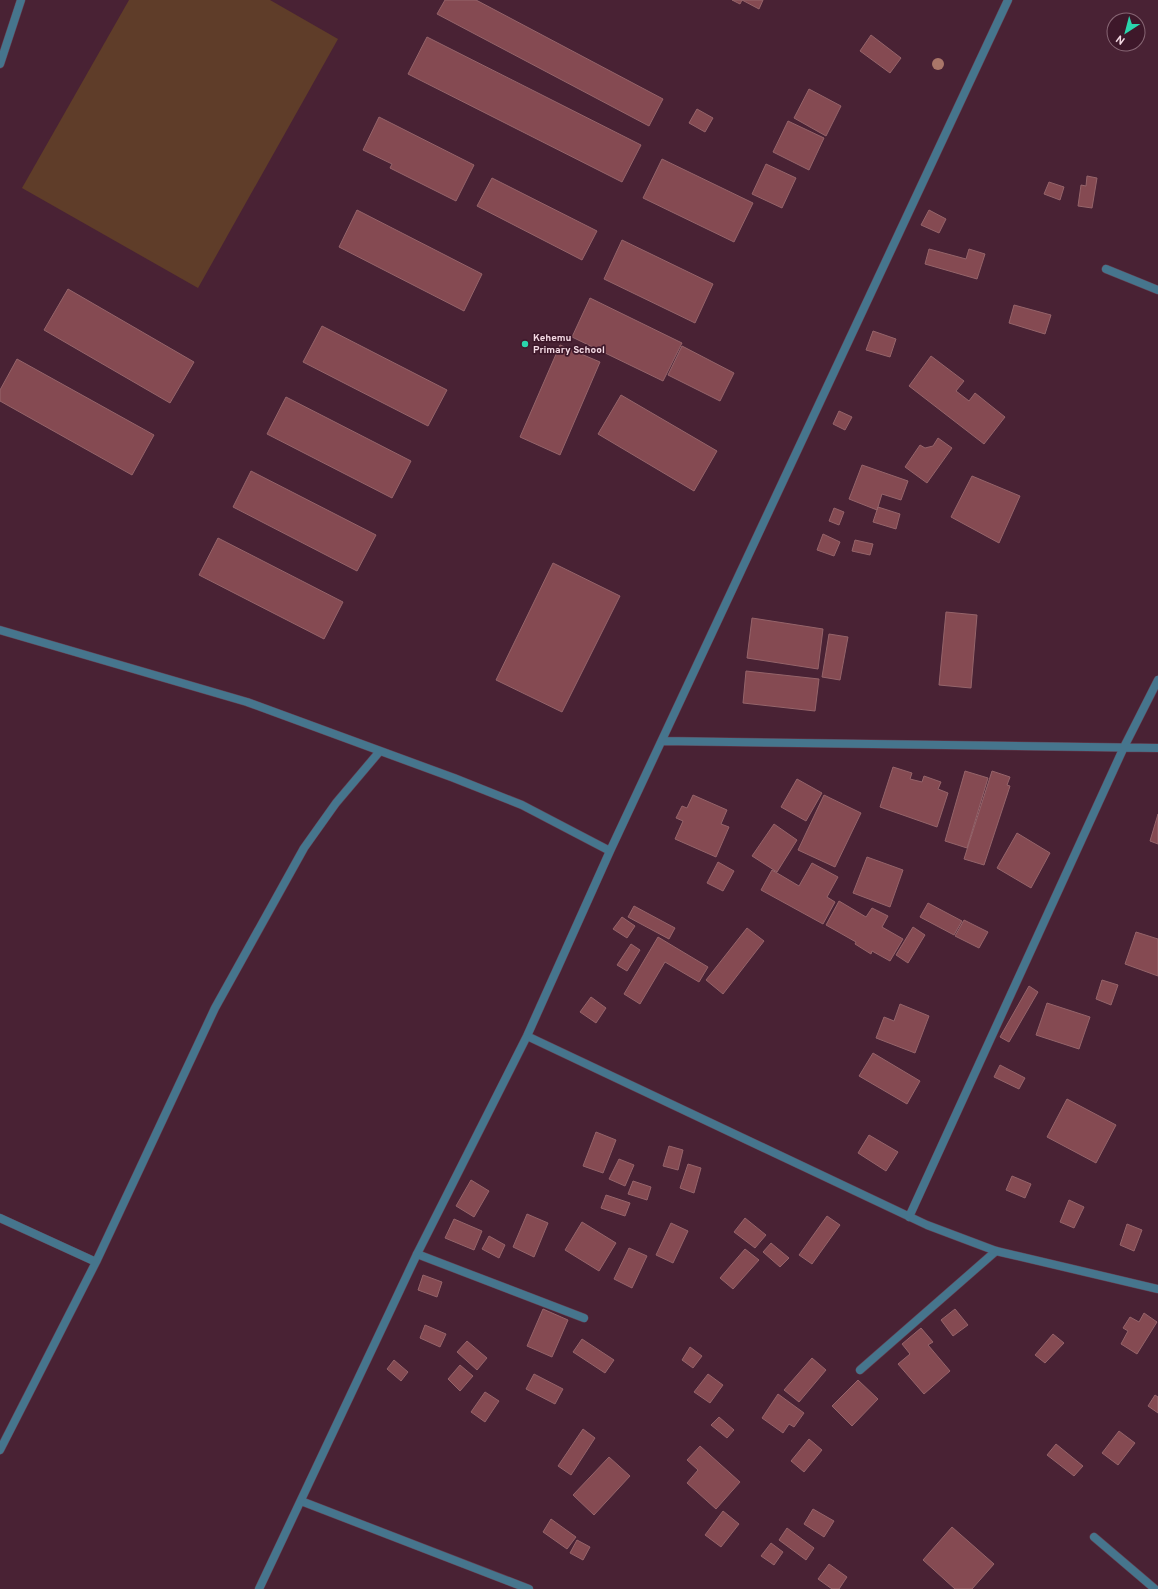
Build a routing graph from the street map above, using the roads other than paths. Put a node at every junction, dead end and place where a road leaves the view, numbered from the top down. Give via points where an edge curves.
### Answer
1 (21, 0) edge
2 (1008, 0) edge
3 (0, 64) edge
4 (1106, 269) dead end
5 (1158, 290) edge
6 (0, 630) edge
7 (1158, 680) edge
8 (662, 741) junction
9 (1124, 747) junction
10 (1158, 748) edge
11 (380, 751) junction
12 (610, 851) junction
13 (527, 1036) junction
14 (909, 1217) junction
15 (0, 1218) edge
16 (996, 1252) junction
17 (417, 1254) junction
18 (96, 1262) junction
19 (1158, 1289) edge
20 (584, 1318) dead end
21 (860, 1370) dead end
22 (0, 1450) edge
23 (301, 1501) junction
24 (1094, 1537) dead end
25 (259, 1589) edge
26 (529, 1589) edge
27 (1154, 1589) edge

1 - 3 street
2 - 8 street
4 - 5 street
6 - 11 street via 247,702
7 - 9 street
8 - 9 street
8 - 12 street
9 - 10 street
9 - 14 street
11 - 12 street via 522,805
11 - 18 street via 336,803 292,869 215,1008
12 - 13 street
13 - 14 street
13 - 17 street
14 - 16 street
15 - 18 street
16 - 19 street
16 - 21 street
17 - 20 street
17 - 23 street
18 - 22 street
23 - 25 street
23 - 26 street
24 - 27 street

